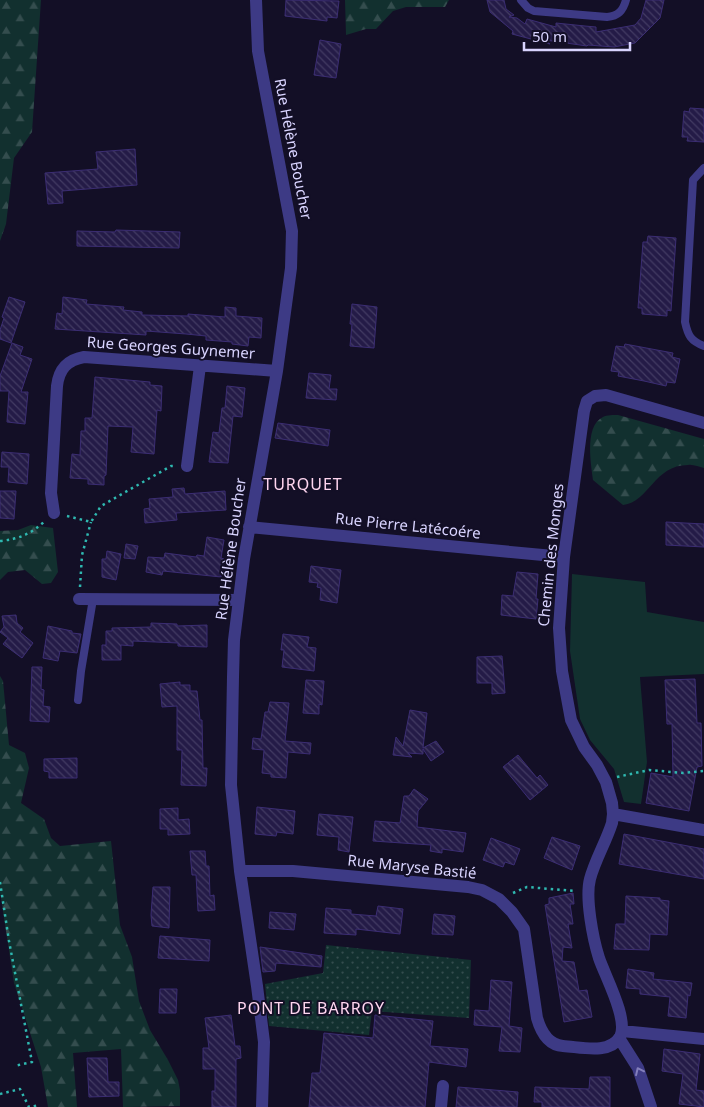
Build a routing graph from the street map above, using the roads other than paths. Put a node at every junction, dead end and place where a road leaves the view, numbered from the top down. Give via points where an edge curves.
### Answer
1 (256, 0) edge
2 (522, 0) edge
3 (626, 0) edge
4 (704, 168) edge
5 (704, 346) edge
6 (200, 366) junction
7 (277, 371) junction
8 (704, 423) edge
9 (187, 466) road end
10 (54, 513) road end
11 (249, 527) junction
12 (564, 558) junction
13 (79, 598) road end
14 (93, 599) junction
15 (239, 600) junction
16 (78, 700) dead end
17 (613, 814) junction
18 (704, 830) edge
19 (240, 871) junction
20 (621, 1034) junction
21 (704, 1039) edge
22 (443, 1086) dead end
23 (262, 1107) edge
24 (441, 1107) edge
25 (652, 1107) edge

1 - 7 street, Rue Hélène Boucher via 258,51 292,231 291,268
2 - 3 lane via 534,11 607,17 620,13
4 - 5 lane via 692,180 686,322 691,340
6 - 7 street, Rue Georges Guynemer
6 - 9 street
6 - 10 street, Rue Georges Guynemer via 84,357 68,363 58,377 57,386 51,493
7 - 11 street, Rue Hélène Boucher
8 - 12 street, Chemin des Monges via 606,395 587,401
11 - 12 street, Rue Pierre Latécoére
11 - 15 street, Rue Hélène Boucher
12 - 17 street, Chemin des Monges via 559,628 568,707 584,747 606,782
13 - 14 street
14 - 15 street
14 - 16 lane
15 - 19 street, Rue Hélène Boucher via 234,640 231,785
17 - 18 street
17 - 20 street, Chemin des Monges via 590,880 590,892 594,939 622,1018
19 - 20 street, Rue Maryse Bastié via 293,871 482,890 498,899 524,929 537,1018 541,1032 549,1041 559,1046 601,1049 611,1046
19 - 23 street, Rue Hélène Boucher via 264,1042
20 - 21 street
25 -> 20 street, Chemin des Monges
22 - 24 street

